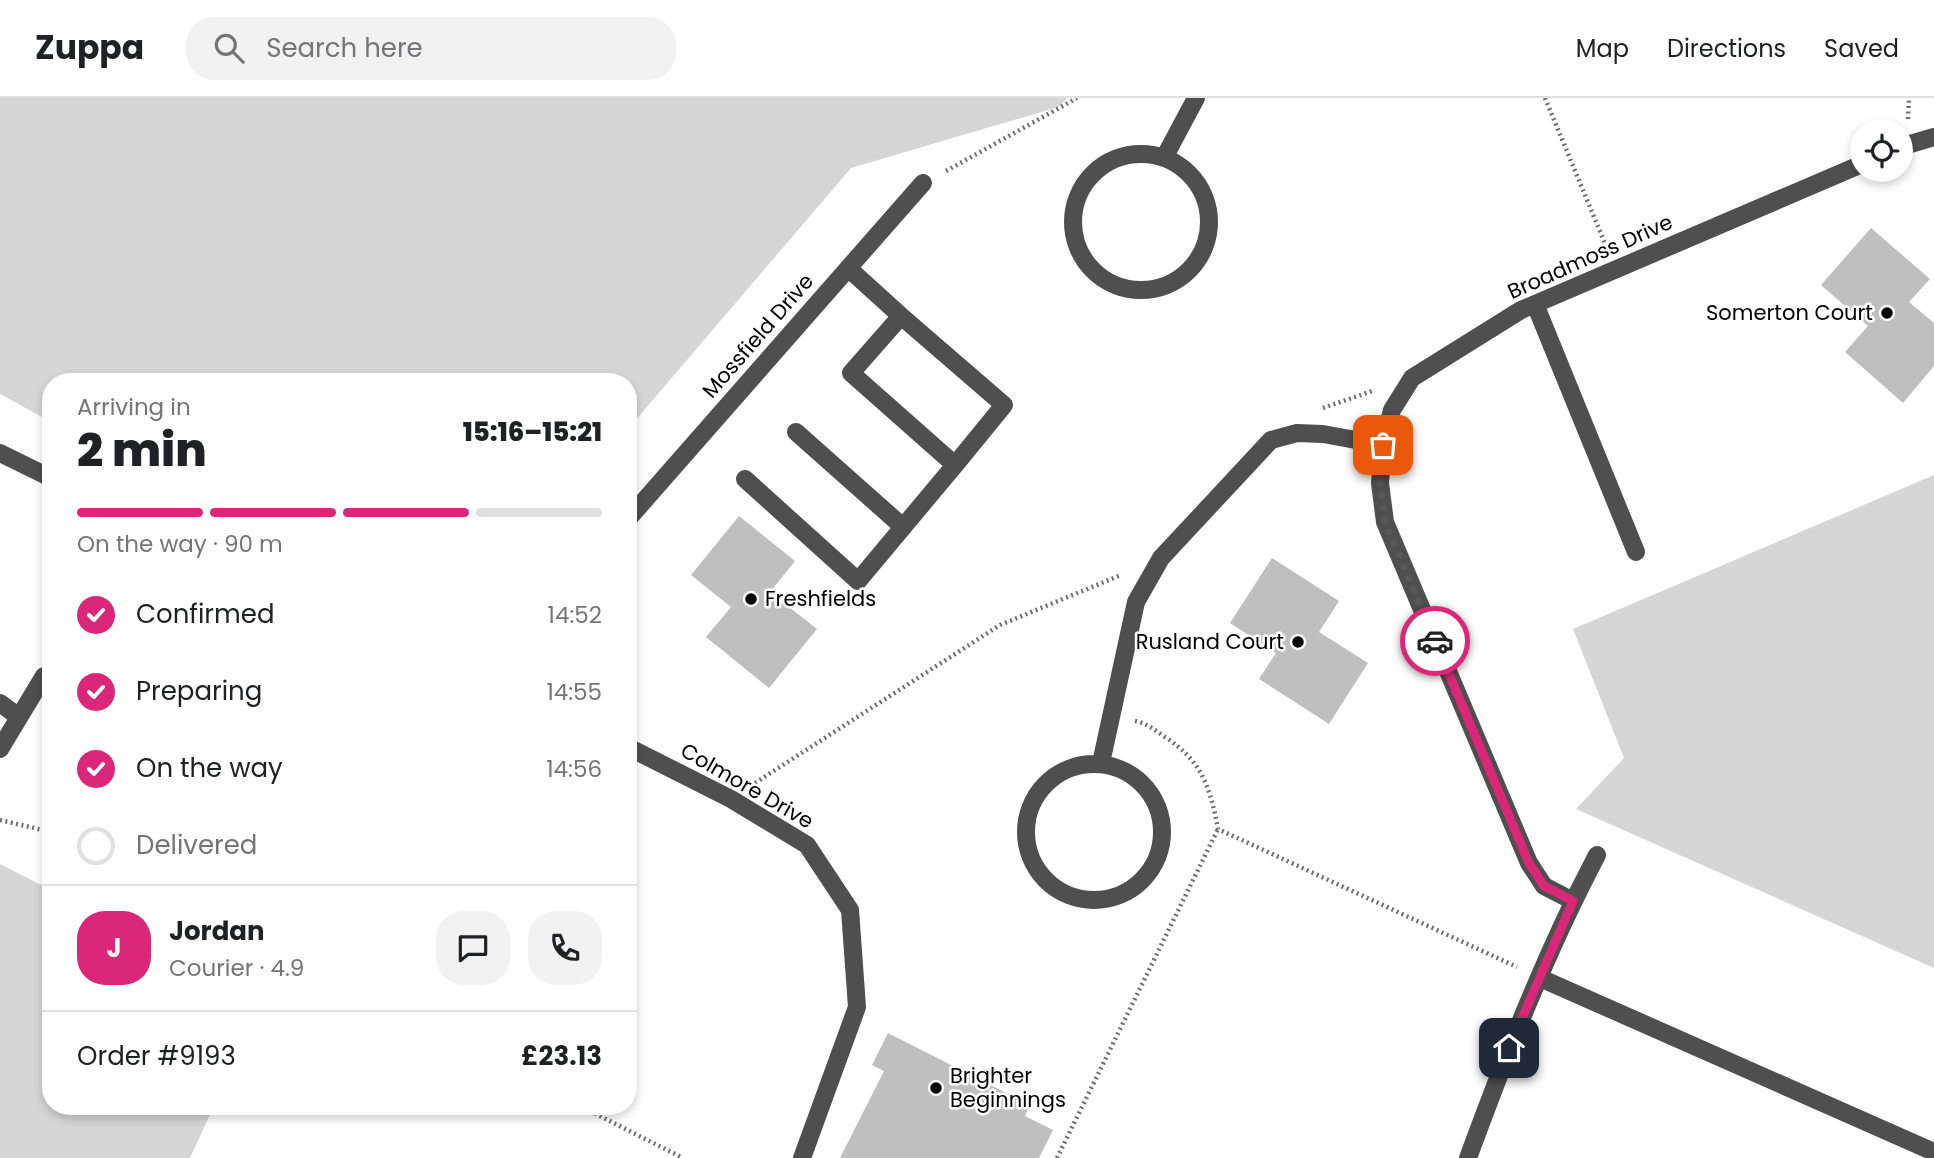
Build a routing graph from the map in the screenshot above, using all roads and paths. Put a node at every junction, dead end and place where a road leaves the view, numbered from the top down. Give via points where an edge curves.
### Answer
1 (1077, 98) edge
2 (1545, 98) edge
3 (1194, 100) edge
4 (1934, 137) edge
5 (1913, 143) edge
6 (1164, 158) junction
7 (1850, 169) edge
8 (923, 183) joint
9 (848, 268) junction
10 (1616, 270) junction
11 (1535, 304) junction
12 (901, 316) junction
13 (1412, 377) junction
14 (1317, 410) dead end
15 (796, 432) dead end
16 (1383, 445) junction
17 (0, 453) edge
18 (955, 465) junction
19 (42, 474) edge
20 (745, 479) dead end
21 (637, 509) edge
22 (903, 527) junction
23 (1636, 552) dead end
24 (1161, 558) junction
25 (42, 679) edge
26 (0, 703) edge
27 (1114, 712) junction
28 (19, 717) junction
29 (0, 749) edge
30 (637, 752) edge
31 (1101, 764) junction
32 (731, 799) junction
33 (0, 820) edge
34 (1218, 829) junction
35 (42, 830) edge
36 (1597, 855) dead end
37 (1573, 901) junction
38 (1540, 978) junction
39 (598, 1115) edge
40 (1934, 1152) edge
41 (683, 1158) edge
42 (802, 1158) edge
43 (1057, 1158) edge
44 (1468, 1158) edge

1 - 8 path
2 - 10 path
3 - 6 street
4 - 5 street
6 - 6 street via 1184,170 1199,187 1208,209 1209,232 1201,254 1187,272 1168,285 1146,290 1122,288 1102,279 1086,263 1076,244 1076,201 1086,181 1102,166 1143,154
7 - 10 street, Broadmoss Drive
8 - 9 street, Mossfield Drive
9 - 12 street
9 - 21 street, Mossfield Drive
10 - 11 street, Broadmoss Drive
11 - 13 street, Broadmoss Drive
11 - 23 street
12 - 18 street via 1004,405
12 - 18 street via 851,373
13 - 14 path
13 - 16 street, Broadmoss Drive via 1392,410
15 - 22 street
16 - 24 street via 1323,434 1297,433 1271,440
16 - 37 street, Broadmoss Drive via 1380,482 1385,522 1529,863 1544,886
17 - 19 street
18 - 22 street
20 - 22 street via 858,581
24 - 27 street via 1136,602
24 - 32 path via 1000,625
25 - 28 street
26 - 28 street
27 - 31 street
27 - 34 path via 1143,723 1192,758 1211,795
28 - 29 street
30 - 32 street, Colmore Drive
31 - 31 street via 1123,769 1142,783 1156,802 1163,824 1161,847 1152,868 1136,886 1116,897 1093,901 1062,892 1037,870 1025,828 1030,806 1058,773 1079,765
32 - 42 street, Colmore Drive via 807,845 850,910 857,1007
33 - 35 path
34 - 38 path
34 - 43 path
36 - 37 street
37 - 38 street
38 - 40 street
38 - 44 street
39 - 41 path

